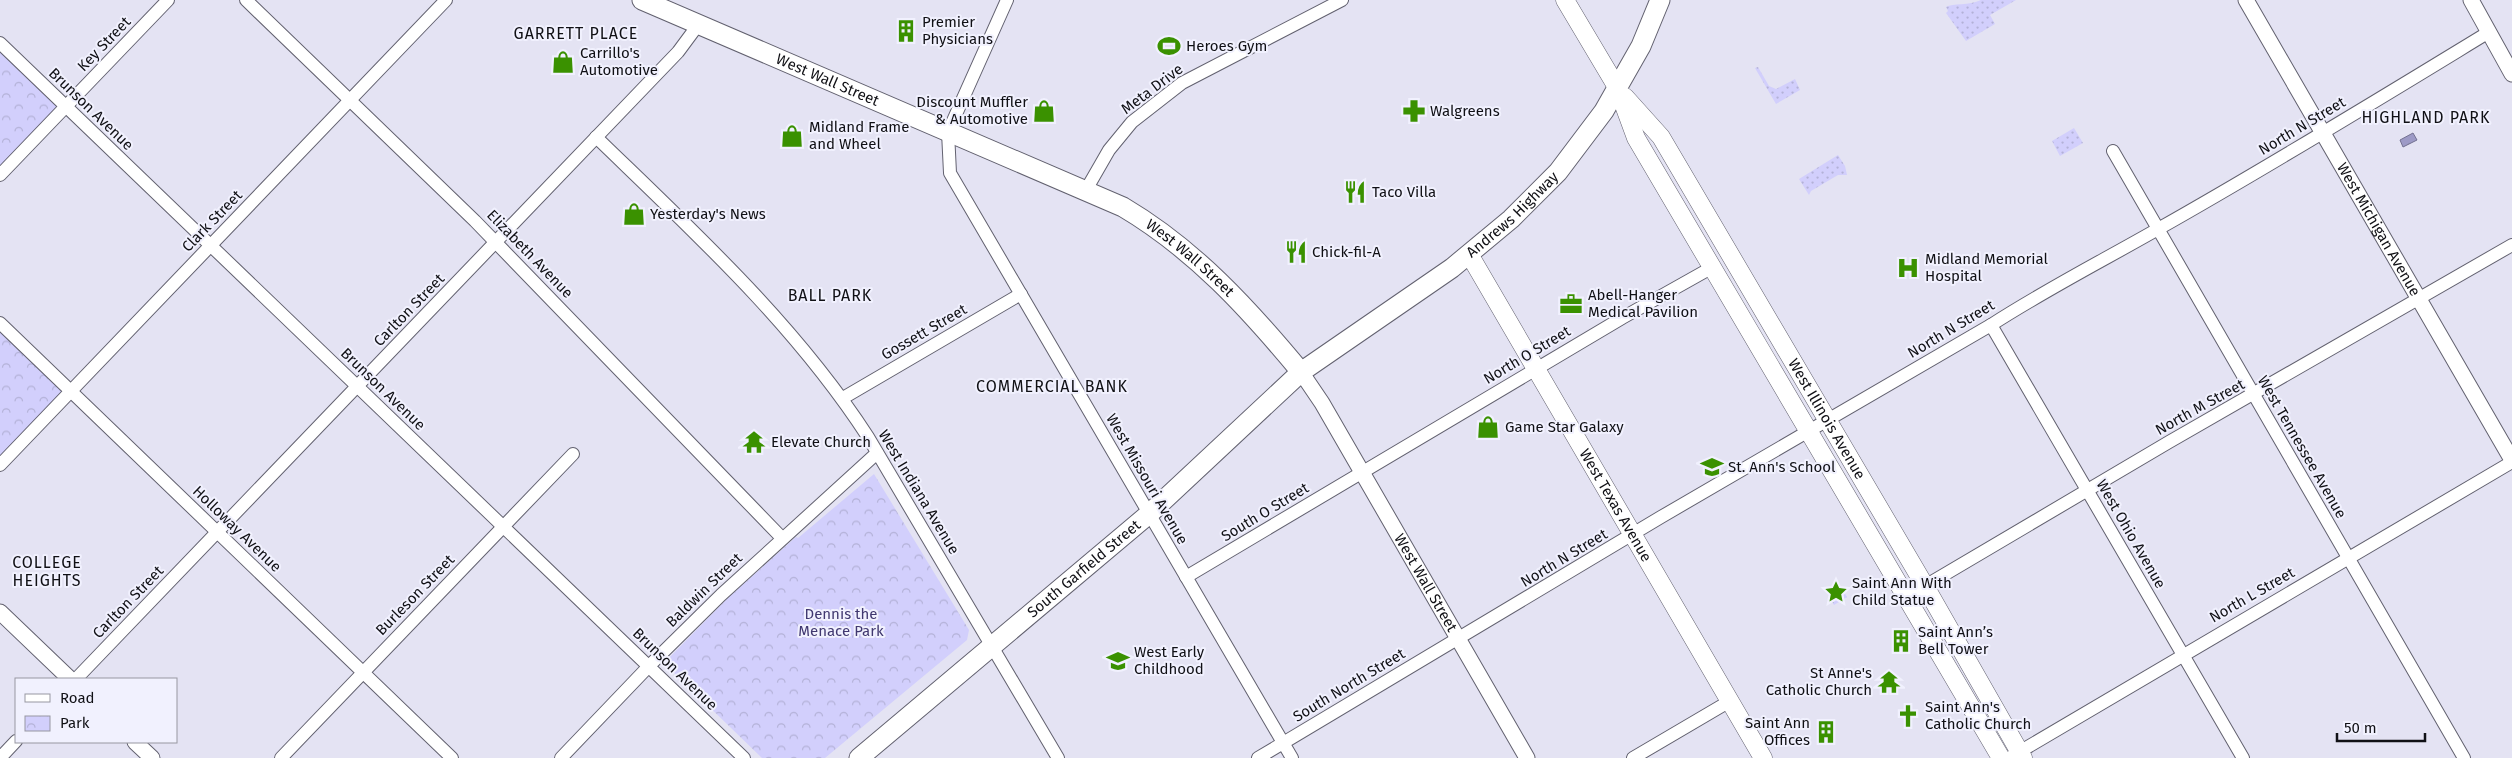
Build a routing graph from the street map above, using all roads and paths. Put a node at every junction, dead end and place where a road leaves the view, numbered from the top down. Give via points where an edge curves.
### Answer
1 (168, 0) edge
2 (246, 0) edge
3 (446, 0) edge
4 (642, 0) edge
5 (1007, 0) edge
6 (1342, 0) edge
7 (1565, 0) edge
8 (1660, 0) edge
9 (2246, 0) edge
10 (2471, 0) edge
11 (698, 25) junction
12 (2489, 32) junction
13 (0, 44) edge
14 (2512, 74) edge
15 (1618, 89) junction
16 (350, 100) junction
17 (66, 108) junction
18 (948, 132) junction
19 (2323, 133) junction
20 (596, 137) junction
21 (2113, 151) dead end
22 (0, 175) edge
23 (1086, 190) junction
24 (2158, 230) junction
25 (496, 242) junction
26 (2512, 245) edge
27 (211, 246) junction
28 (1469, 254) junction
29 (1711, 268) junction
30 (1021, 294) junction
31 (2419, 299) junction
32 (0, 324) edge
33 (1991, 325) junction
34 (1536, 369) junction
35 (1301, 372) junction
36 (357, 386) junction
37 (70, 392) junction
38 (2253, 396) junction
39 (843, 398) junction
40 (1828, 420) junction
41 (1808, 433) junction
42 (877, 453) junction
43 (573, 454) dead end
44 (2512, 461) edge
45 (0, 465) edge
46 (1361, 474) junction
47 (2088, 492) junction
48 (1149, 514) junction
49 (503, 527) junction
50 (217, 532) junction
51 (1633, 536) junction
52 (782, 538) junction
53 (2348, 558) junction
54 (1186, 577) junction
55 (1925, 586) junction
56 (1904, 596) junction
57 (0, 612) edge
58 (1458, 640) junction
59 (992, 646) junction
60 (2182, 654) junction
61 (649, 666) junction
62 (363, 673) junction
63 (69, 678) edge
64 (77, 678) edge
65 (1730, 701) junction
66 (15, 742) edge
67 (136, 743) edge
68 (1283, 743) junction
69 (2017, 756) edge
70 (0, 758) edge
71 (152, 758) edge
72 (281, 758) edge
73 (452, 758) edge
74 (561, 758) edge
75 (744, 758) edge
76 (858, 758) edge
77 (1058, 758) edge
78 (1258, 758) edge
79 (1292, 758) edge
80 (1527, 758) edge
81 (1633, 758) edge
82 (1763, 758) edge
83 (2001, 758) edge
84 (2243, 758) edge
85 (2464, 758) edge

1 - 17 street, Key Street
2 - 16 street, Elizabeth Avenue
3 - 16 street, Clark Street
4 - 11 main road, West Wall Street
5 - 18 street
6 - 23 street, Meta Drive via 1182,83 1132,122 1109,150
7 - 15 main road, West Illinois Avenue
8 - 15 main road, Andrews Highway
9 - 19 street, West Michigan Avenue
10 - 12 street
11 - 18 main road, West Wall Street
11 - 20 street, Carlton Street via 678,52
12 - 14 street
12 - 19 street, North N Street
13 - 17 street, Brunson Avenue
15 - 28 main road, Andrews Highway via 1558,172 1511,219
15 - 29 main road, West Illinois Avenue via 1636,138
15 - 40 main road, West Illinois Avenue via 1661,137
16 - 25 street, Elizabeth Avenue
16 - 27 street, Clark Street
17 - 22 street, Key Street
17 - 27 street, Brunson Avenue
18 - 23 main road, West Wall Street
18 - 30 street, West Missouri Avenue via 950,173
19 - 24 street, North N Street
19 - 31 street, West Michigan Avenue
20 - 25 street, Carlton Street
20 - 39 street, West Indiana Avenue via 736,273
21 - 24 street, West Tennessee Avenue
23 - 35 main road, West Wall Street via 1122,207 1171,238 1234,295
24 - 33 street, North N Street
24 - 38 street, West Tennessee Avenue
25 - 36 street, Carlton Street
25 - 52 street, Elizabeth Avenue
26 - 31 street, North M Street
27 - 36 street, Brunson Avenue
27 - 37 street, Clark Street
28 - 34 main road, West Texas Avenue
28 - 35 main road, Andrews Highway
29 - 34 street, North O Street
29 - 41 main road, West Illinois Avenue
30 - 39 street, Gossett Street
30 - 48 street, West Missouri Avenue
31 - 38 street, North M Street
31 - 44 street, West Michigan Avenue
32 - 37 street, Holloway Avenue
33 - 40 street, North N Street
33 - 47 street, West Ohio Avenue
34 - 46 street, North O Street
34 - 51 main road, West Texas Avenue
35 - 46 street, West Wall Street
35 - 48 main road, South Garfield Street
36 - 49 street, Brunson Avenue
36 - 50 street, Carlton Street
37 - 45 street, Clark Street
37 - 50 street, Holloway Avenue
38 - 47 street, North M Street
38 - 53 street, West Tennessee Avenue
39 - 42 street, West Indiana Avenue
40 - 41 street, North N Street
40 - 55 main road, West Illinois Avenue
41 - 51 street, North N Street
41 - 56 main road, West Illinois Avenue
42 - 52 street, Baldwin Street
42 - 59 street, West Indiana Avenue
43 - 49 street, Burleson Street
44 - 53 street, North L Street
46 - 54 street, South O Street
46 - 58 street, West Wall Street
47 - 55 street, North M Street
47 - 60 street, West Ohio Avenue
48 - 54 street, West Missouri Avenue
48 - 59 main road, South Garfield Street
49 - 61 street, Brunson Avenue
49 - 62 street, Burleson Street
50 - 62 street, Holloway Avenue
50 - 64 street, Carlton Street
51 - 58 street, North N Street
51 - 65 main road, West Texas Avenue
52 - 61 street, Baldwin Street
53 - 60 street, North L Street
53 - 85 street, West Tennessee Avenue
54 - 68 street, West Missouri Avenue
55 - 56 street, North M Street
55 - 69 main road, West Illinois Avenue
56 - 83 main road, West Illinois Avenue
57 - 63 street
58 - 68 street, South North Street
58 - 80 street, West Wall Street
59 - 76 main road, South Garfield Street
59 - 77 street, West Indiana Avenue
60 - 69 street, North L Street
60 - 84 street, West Ohio Avenue
61 - 74 street, Baldwin Street
61 - 75 street, Brunson Avenue
62 - 72 street, Burleson Street
62 - 73 street, Holloway Avenue
65 - 81 street
65 - 82 main road, West Texas Avenue
66 - 70 street
67 - 71 street
68 - 78 street, South North Street
68 - 79 street, West Missouri Avenue

